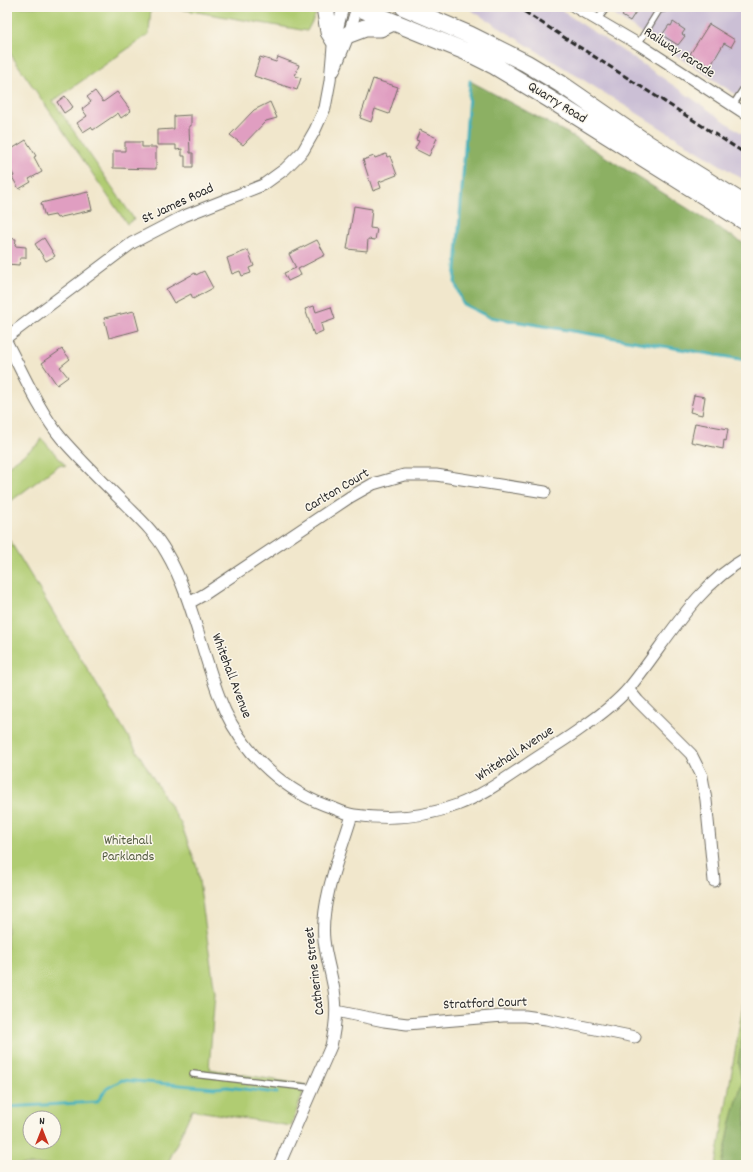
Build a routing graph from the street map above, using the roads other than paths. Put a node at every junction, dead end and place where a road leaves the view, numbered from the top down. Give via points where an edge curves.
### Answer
1 (325, 7) edge
2 (343, 7) edge
3 (357, 7) edge
4 (404, 7) edge
5 (575, 7) edge
6 (607, 7) edge
7 (670, 7) edge
8 (597, 20) junction
9 (393, 22) junction
10 (341, 37) junction
11 (638, 44) junction
12 (330, 81) junction
13 (746, 85) edge
14 (733, 105) junction
15 (746, 114) edge
16 (746, 206) edge
17 (746, 222) edge
18 (7, 337) edge
19 (7, 343) edge
20 (545, 492) dead end
21 (746, 558) edge
22 (189, 603) junction
23 (628, 689) junction
24 (352, 815) junction
25 (714, 881) dead end
26 (336, 1011) junction
27 (635, 1037) dead end
28 (193, 1074) dead end
29 (313, 1088) junction
30 (282, 1164) edge

1 - 10 main road via 329,32
2 - 10 street, St James Road
3 - 9 main road, Quarry Road
3 - 10 street, St James Road
4 - 16 main road, Quarry Road via 470,35 526,63
5 - 8 street, Railway Parade
6 - 8 lane
7 - 11 lane via 659,10
8 - 11 street, Railway Parade
9 - 10 main road via 380,28 365,28
9 - 17 main road, Quarry Road via 495,66
10 - 12 street, St James Road
10 - 12 street, St James Road
11 - 14 street, Railway Parade
12 - 18 street, St James Road via 325,108 315,130 303,150 286,169 263,185 184,216 132,243
13 - 14 lane
14 - 15 street, Railway Parade
19 - 22 street, Whitehall Avenue via 38,403 59,436 145,524 164,548 178,572
20 - 22 street, Carlton Court via 436,475 404,475 373,484
21 - 23 street, Whitehall Avenue via 733,565 708,586
22 - 24 street, Whitehall Avenue via 225,710 238,736 261,763 293,790 322,805
23 - 24 street, Whitehall Avenue via 585,726 484,793 458,805 428,815
23 - 25 street via 691,754 702,776
24 - 26 street, Catherine Street via 324,915 324,940
26 - 27 street, Stratford Court via 407,1024 525,1016
26 - 29 street, Catherine Street via 331,1046
28 - 29 lane
29 - 30 street, Catherine Street

